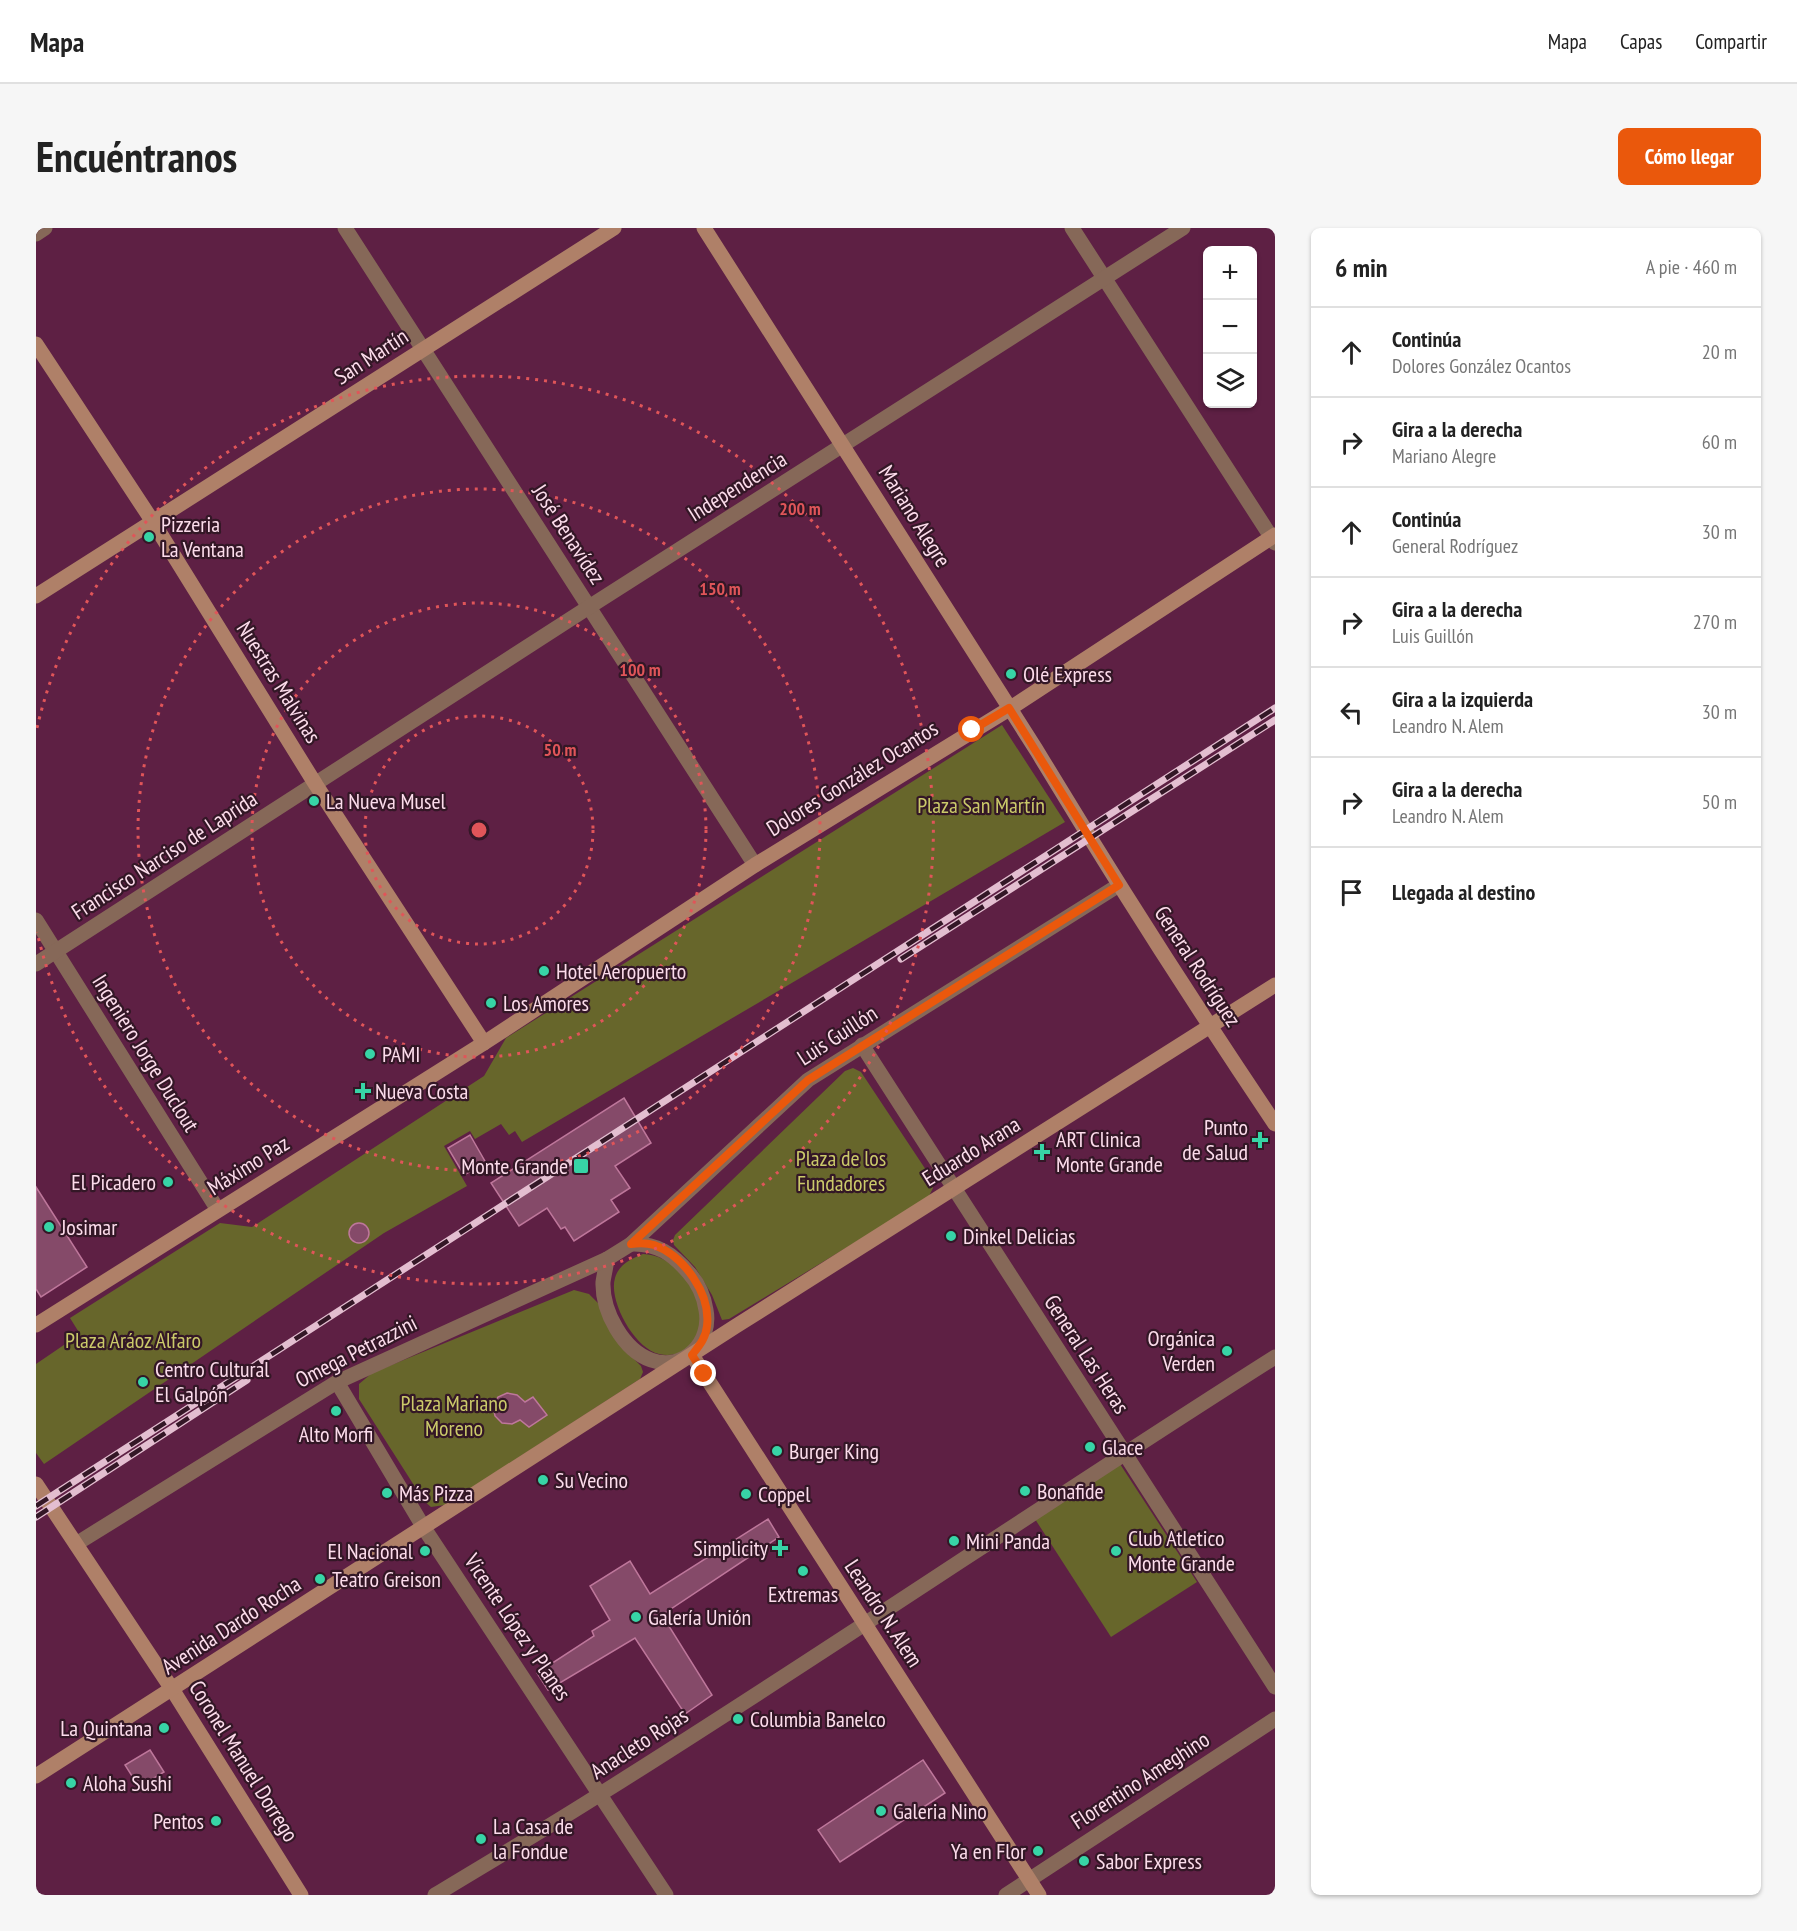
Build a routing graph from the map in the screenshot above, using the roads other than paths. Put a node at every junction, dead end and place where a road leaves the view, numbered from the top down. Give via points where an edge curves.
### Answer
1 (45, 228) edge
2 (345, 228) edge
3 (614, 228) edge
4 (704, 228) edge
5 (1072, 228) edge
6 (1183, 228) edge
7 (36, 234) edge
8 (1106, 278) junction
9 (36, 344) edge
10 (422, 349) junction
11 (844, 445) junction
12 (153, 522) junction
13 (1274, 538) edge
14 (36, 596) edge
15 (589, 607) junction
16 (1009, 708) junction
17 (316, 785) junction
18 (1084, 830) joint
19 (755, 865) junction
20 (1119, 885) junction
21 (36, 920) edge
22 (56, 951) junction
23 (36, 964) edge
24 (1275, 985) edge
25 (1210, 1027) junction
26 (484, 1043) junction
27 (862, 1044) junction
28 (1275, 1124) edge
29 (954, 1188) junction
30 (218, 1210) junction
31 (631, 1244) junction
32 (607, 1259) junction
33 (36, 1325) edge
34 (692, 1355) junction
35 (1275, 1357) edge
36 (337, 1382) junction
37 (1124, 1453) junction
38 (36, 1484) edge
39 (424, 1528) junction
40 (76, 1544) junction
41 (865, 1624) junction
42 (1275, 1687) edge
43 (172, 1689) junction
44 (1275, 1719) edge
45 (36, 1776) edge
46 (601, 1794) junction
47 (1029, 1880) junction
48 (301, 1895) edge
49 (435, 1895) edge
50 (666, 1895) edge
51 (1006, 1895) edge
52 (1039, 1895) edge

1 - 7 street
2 - 10 street, José Benavídez
3 - 10 street, San Martín
4 - 11 street, Mariano Alegre
5 - 8 street
6 - 8 street, Independencia
8 - 11 street, Independencia
8 - 13 street
9 - 12 street, Nuestras Malvinas
10 - 12 street, San Martín
10 - 15 street, José Benavídez
11 - 15 street, Independencia
11 - 16 street, Mariano Alegre
12 - 14 street, San Martín
12 - 17 street, Nuestras Malvinas
13 - 16 street, Dolores González Ocantos
15 - 17 street, Independencia
15 - 19 street, José Benavídez
16 - 18 street, Mariano Alegre
16 - 19 street, Dolores González Ocantos
17 - 22 street, Francisco Narciso de Laprida
17 - 26 street, Nuestras Malvinas
18 - 20 street, General Rodríguez
19 - 26 street, Dolores González Ocantos
20 - 25 street, General Rodríguez
20 - 27 street, Luis Guillón
21 - 22 street, Ingeniero Jorge Duclout
22 - 23 street, Francisco Narciso de Laprida
22 - 30 street, Ingeniero Jorge Duclout
24 - 25 street, Eduardo Arana
25 - 28 street, General Rodríguez
25 - 29 street, Eduardo Arana
26 - 30 street, Máximo Paz
27 - 29 street, General Las Heras
27 - 31 street, Luis Guillón via 808,1080
29 - 34 street, Eduardo Arana
29 - 37 street, General Las Heras
30 - 33 street, Máximo Paz
31 - 32 street, Luis Guillón
31 - 34 street via 654,1245 668,1252 694,1278 708,1325 702,1344
32 - 34 street via 603,1284 606,1300 611,1317 627,1342 651,1360 670,1362
32 - 36 street, Omega Petrazzini
34 - 39 street, Avenida Dardo Rocha
34 - 41 street, Leandro N. Alem
35 - 37 street, Anacleto Rojas
36 - 39 street, Vicente López y Planes
36 - 40 street, Omega Petrazzini
37 - 41 street, Anacleto Rojas
37 - 42 street, General Las Heras
38 - 40 street, Coronel Manuel Dorrego
39 - 43 street, Avenida Dardo Rocha
39 - 46 street, Vicente López y Planes
40 - 43 street, Coronel Manuel Dorrego
41 - 46 street, Anacleto Rojas
41 - 47 street, Leandro N. Alem
43 - 45 street, Avenida Dardo Rocha
43 - 48 street, Coronel Manuel Dorrego
44 - 47 street, Florentino Ameghino
46 - 49 street, Anacleto Rojas
46 - 50 street, Vicente López y Planes
47 - 51 street, Florentino Ameghino
47 - 52 street, Leandro N. Alem

